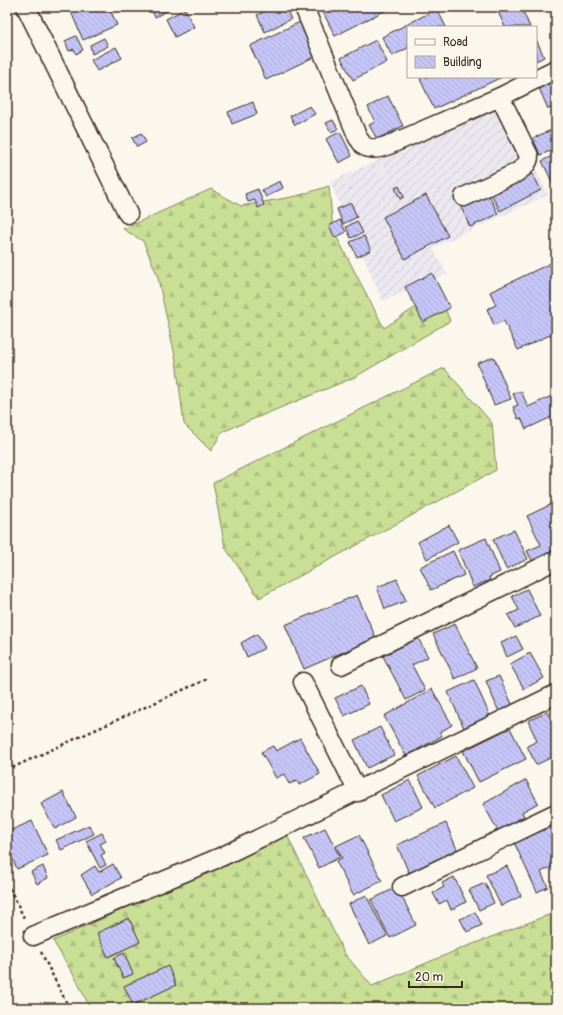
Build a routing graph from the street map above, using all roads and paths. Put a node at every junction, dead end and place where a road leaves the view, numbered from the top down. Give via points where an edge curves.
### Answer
1 (26, 7) edge
2 (304, 7) edge
3 (556, 69) edge
4 (500, 97) junction
5 (464, 197) dead end
6 (128, 214) dead end
7 (556, 560) edge
8 (341, 665) dead end
9 (207, 680) dead end
10 (303, 682) dead end
11 (556, 694) edge
12 (7, 770) edge
13 (358, 792) junction
14 (556, 813) edge
15 (402, 887) dead end
16 (33, 936) dead end

1 - 6 street
2 - 4 street via 358,138 364,145 371,148 383,147
3 - 4 street
4 - 5 street via 529,159 516,173
7 - 8 street
9 - 12 path
10 - 13 street
11 - 13 street
13 - 16 street via 223,856
14 - 15 street

